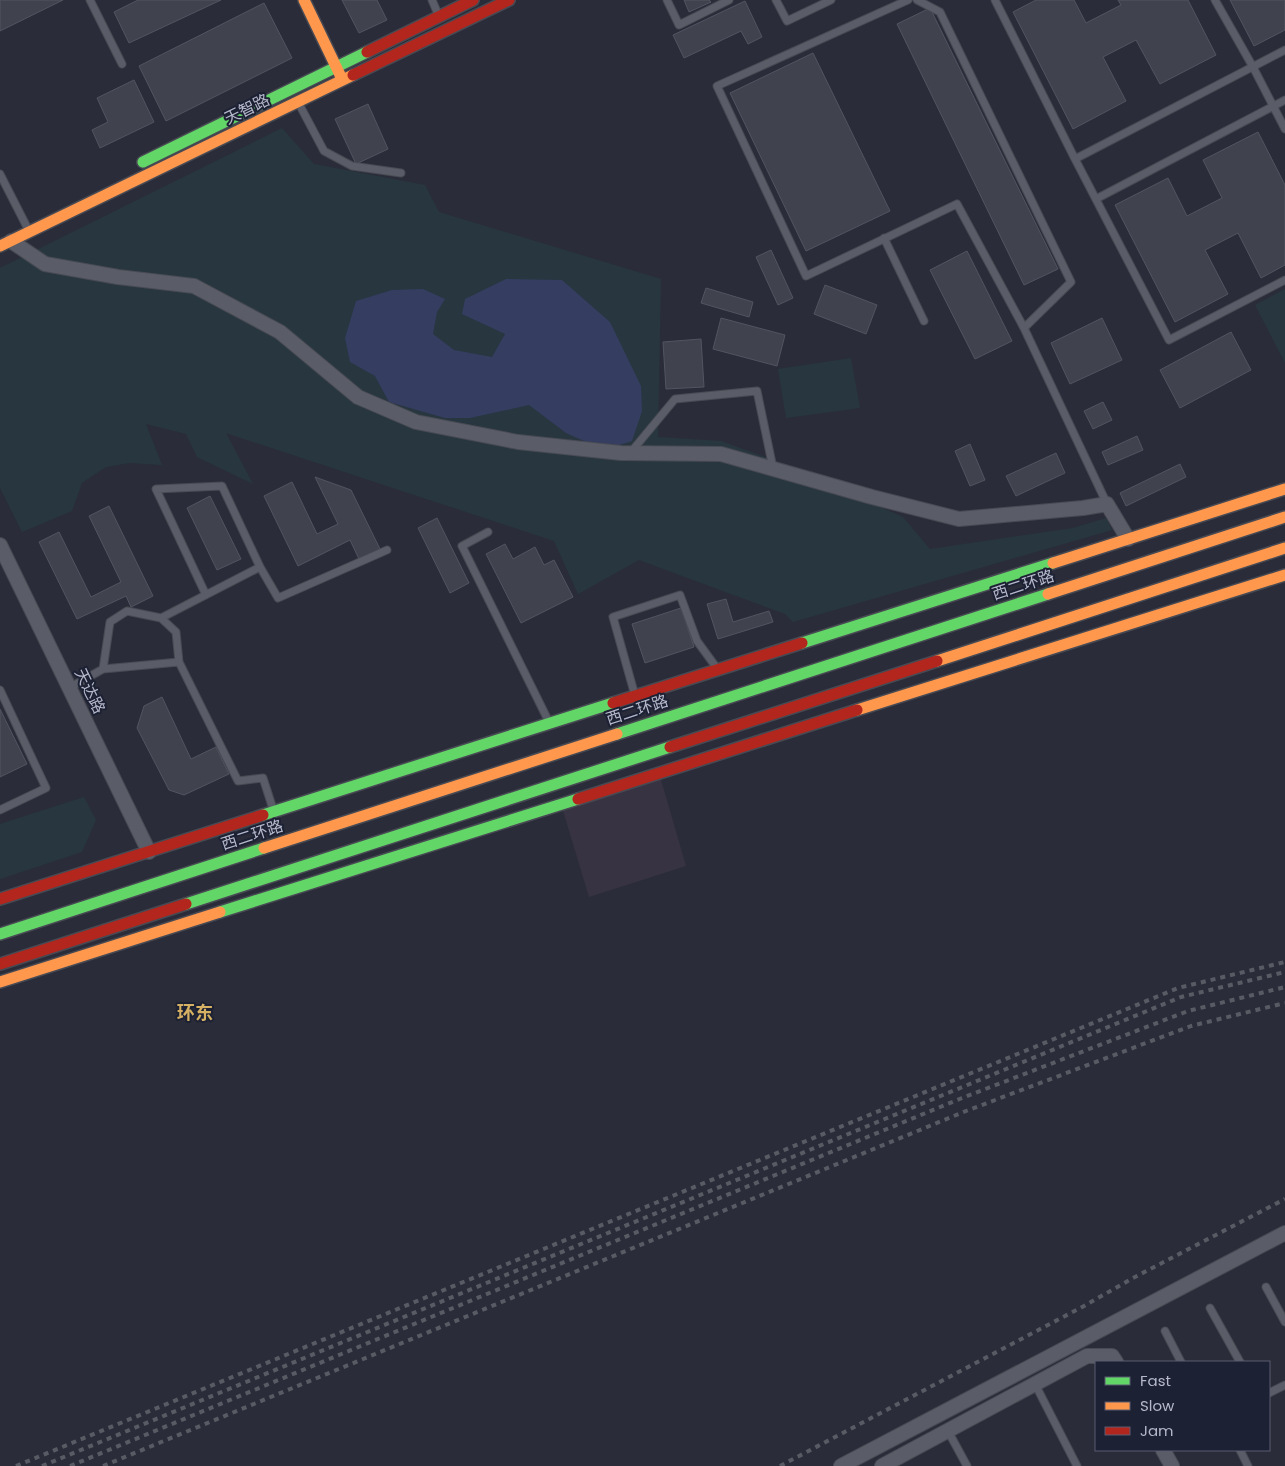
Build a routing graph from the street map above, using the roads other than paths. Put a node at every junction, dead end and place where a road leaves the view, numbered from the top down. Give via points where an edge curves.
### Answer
1 (90, 0) edge
2 (304, 0) edge
3 (432, 0) edge
4 (473, 0) edge
5 (509, 0) edge
6 (667, 0) edge
7 (729, 0) edge
8 (776, 0) edge
9 (831, 0) edge
10 (908, 0) edge
11 (917, 0) edge
12 (995, 0) edge
13 (1215, 0) edge
14 (440, 17) junction
15 (446, 30) junction
16 (1285, 50) edge
17 (346, 57) junction
18 (122, 64) dead end
19 (1252, 66) junction
20 (336, 67) junction
21 (354, 75) junction
22 (343, 80) junction
23 (1285, 100) edge
24 (298, 102) junction
25 (1273, 106) junction
26 (1285, 129) edge
27 (1075, 159) junction
28 (131, 168) dead end
29 (401, 173) dead end
30 (0, 174) edge
31 (1096, 199) junction
32 (30, 232) junction
33 (884, 238) junction
34 (5, 244) edge
35 (1285, 280) edge
36 (924, 321) dead end
37 (1024, 328) junction
38 (630, 453) junction
39 (773, 468) junction
40 (1285, 489) edge
41 (1107, 504) junction
42 (1285, 517) edge
43 (488, 532) dead end
44 (1128, 539) junction
45 (0, 545) edge
46 (1285, 548) edge
47 (387, 550) dead end
48 (260, 567) junction
49 (13, 572) junction
50 (1285, 575) edge
51 (0, 578) edge
52 (206, 594) junction
53 (161, 618) junction
54 (178, 662) junction
55 (103, 669) junction
56 (718, 669) junction
57 (69, 688) junction
58 (0, 690) edge
59 (635, 696) junction
60 (550, 723) junction
61 (0, 810) edge
62 (274, 812) junction
63 (149, 852) junction
64 (0, 899) edge
65 (0, 934) edge
66 (0, 964) edge
67 (0, 982) edge
68 (1285, 1233) edge
69 (1266, 1286) dead end
70 (1210, 1308) dead end
71 (1285, 1322) edge
72 (1165, 1331) dead end
73 (1115, 1361) edge
74 (1180, 1361) edge
75 (1239, 1361) edge
76 (1035, 1384) junction
77 (1285, 1385) edge
78 (1270, 1392) edge
79 (948, 1431) junction
80 (1164, 1451) edge
81 (1240, 1451) edge
82 (841, 1466) edge
83 (882, 1466) edge
84 (967, 1466) edge
85 (1077, 1466) edge
86 (1172, 1466) edge
87 (1248, 1466) edge

1 - 18 lane
2 - 20 main road
3 - 14 lane
4 - 14 main road, 天智路
5 - 15 main road, 天智路
6 - 7 lane via 679,25
8 - 9 lane via 786,21
10 - 33 lane via 717,86 806,276
11 - 37 lane via 940,12 1071,282
12 - 27 lane
13 - 19 lane
14 - 15 lane
14 - 17 main road, 天智路
15 - 21 main road, 天智路
16 - 19 lane
17 - 20 main road, 天智路
17 - 21 main road
19 - 25 lane
19 - 27 lane
20 - 22 main road
20 - 28 main road, 天智路
21 - 22 main road, 天智路
22 - 24 main road, 天智路
23 - 25 lane
24 - 29 lane via 324,151 352,166
24 - 32 main road, 天智路
25 - 26 lane
25 - 31 lane
27 - 31 lane
30 - 32 lane
31 - 35 lane via 1170,340
32 - 34 main road, 天智路
33 - 36 lane
33 - 37 lane via 957,204
34 - 38 street via 45,264 194,286 280,332 358,397 416,422 518,442
37 - 41 lane
38 - 39 street via 722,454
38 - 39 lane via 675,399 756,391
39 - 41 street via 959,519
40 - 44 main road, 西二环路
41 - 44 street
42 - 65 main road, 西二环路
43 - 60 lane via 462,546
44 - 56 main road, 西二环路
45 - 49 street, 天达路
46 - 66 main road
47 - 48 lane via 278,598
48 - 52 lane
48 - 52 lane via 222,486 156,489
49 - 51 street
49 - 57 street, 天达路
50 - 67 main road
52 - 53 lane
53 - 54 lane via 176,632
53 - 55 lane via 127,612 110,622
54 - 55 lane
54 - 62 lane via 238,781 263,778
55 - 57 lane
56 - 59 main road, 西二环路
56 - 59 lane via 697,641 680,595 613,617
57 - 63 street, 天达路
58 - 61 lane via 46,788
59 - 60 main road, 西二环路
60 - 62 main road, 西二环路
62 - 63 main road, 西二环路
63 - 64 main road, 西二环路
68 - 82 street
69 - 71 lane
70 - 75 lane
72 - 74 lane
73 - 76 street via 1112,1356 1088,1356
76 - 79 street
76 - 85 lane
77 - 78 lane
79 - 83 street
79 - 84 lane
80 - 86 street
81 - 87 lane

